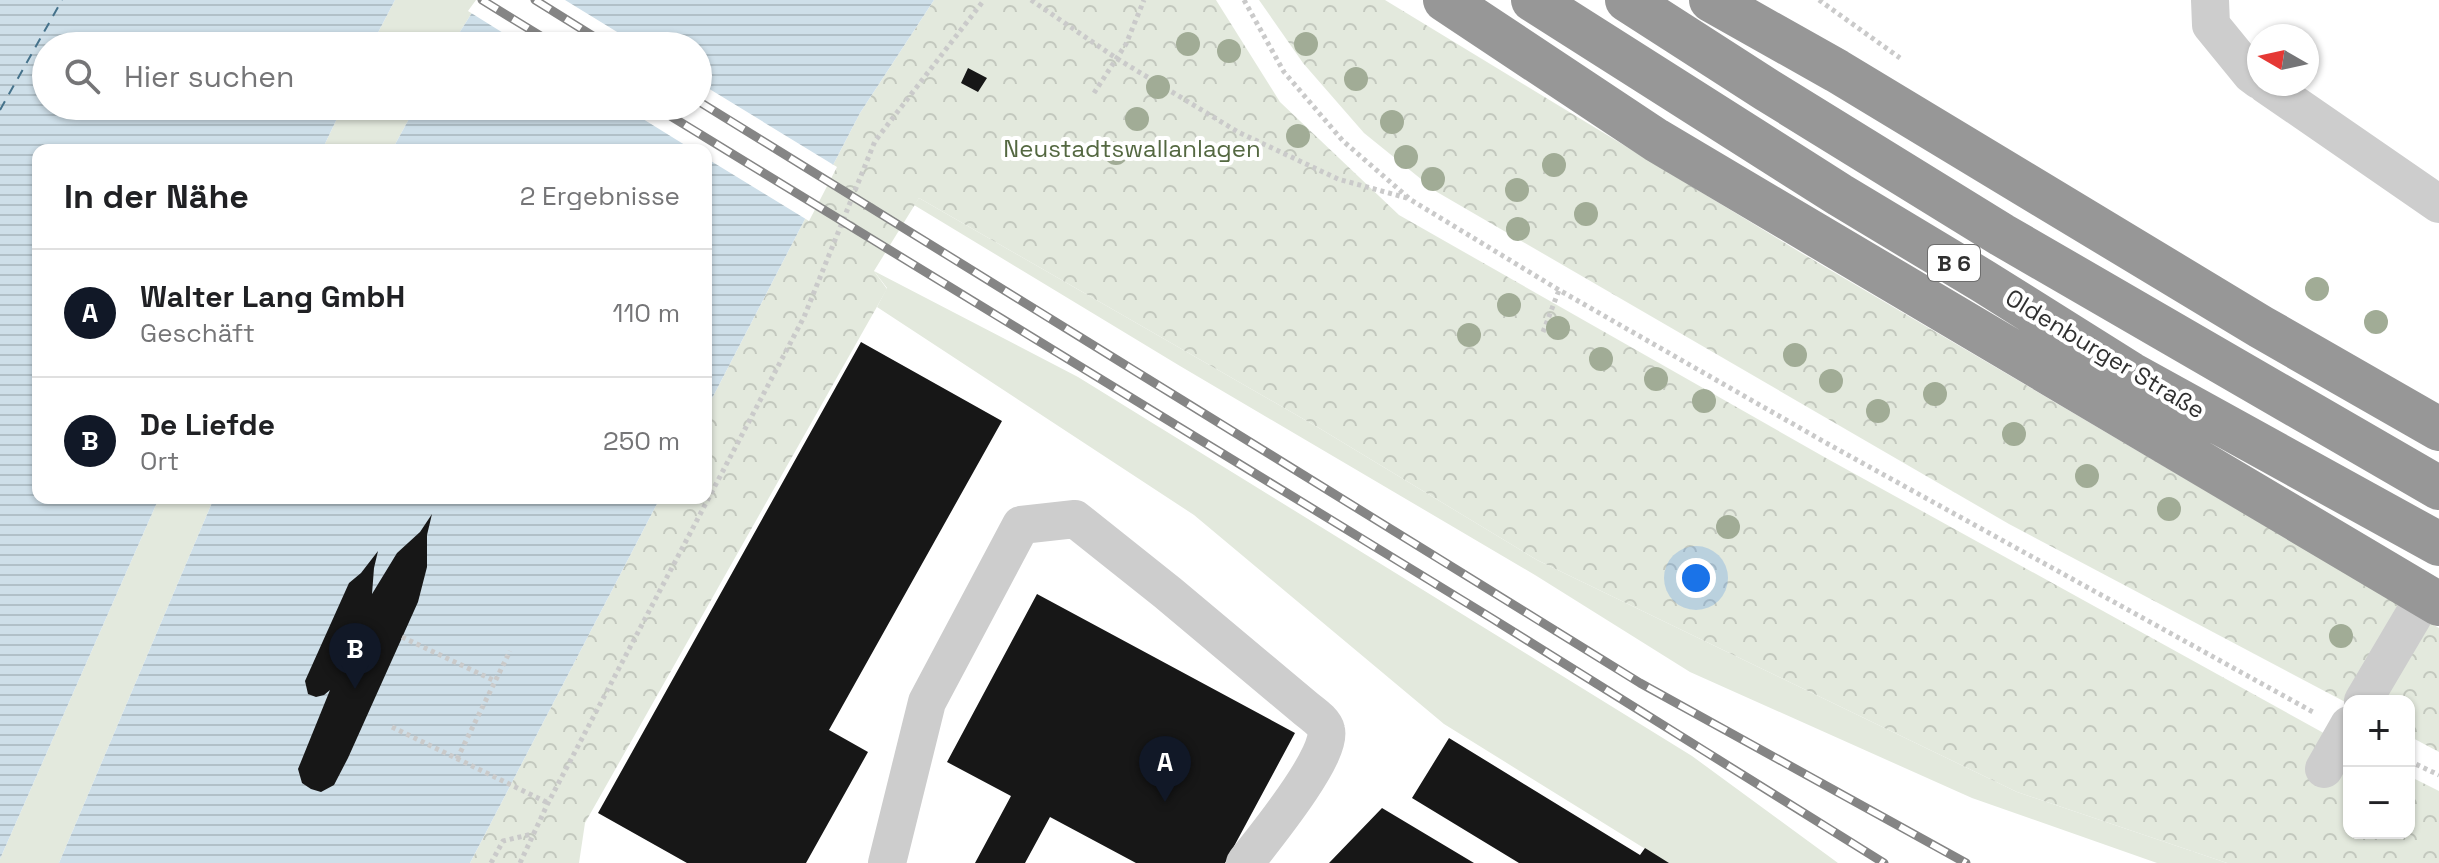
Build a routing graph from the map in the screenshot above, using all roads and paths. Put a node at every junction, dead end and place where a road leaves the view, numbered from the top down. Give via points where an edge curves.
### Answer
1 (984, 0) edge
2 (1031, 0) edge
3 (1144, 0) edge
4 (1244, 0) edge
5 (1445, 0) edge
6 (1533, 0) edge
7 (1627, 0) edge
8 (1711, 0) edge
9 (2210, 0) edge
10 (1116, 58) junction
11 (2247, 69) edge
12 (1094, 93) dead end
13 (2282, 96) edge
14 (1411, 200) junction
15 (2439, 204) edge
16 (1559, 290) junction
17 (1543, 332) dead end
18 (2439, 429) edge
19 (2423, 479) edge
20 (712, 492) edge
21 (705, 504) edge
22 (2439, 544) edge
23 (2434, 599) edge
24 (402, 637) dead end
25 (510, 651) dead end
26 (495, 681) junction
27 (2369, 695) edge
28 (2343, 714) edge
29 (392, 727) dead end
30 (2343, 736) edge
31 (457, 759) junction
32 (2415, 764) edge
33 (2324, 769) dead end
34 (2439, 775) edge
35 (548, 803) junction
36 (533, 834) junction
37 (491, 863) edge
38 (520, 863) edge
39 (887, 863) edge
40 (1245, 863) edge

1 - 20 path via 875,141 804,317
2 - 10 path
3 - 10 path
4 - 14 path via 1284,72 1343,141
5 - 23 highway via 1656,140
6 - 22 highway, Oldenburger Straße / B 6 via 2131,374
7 - 19 highway, Oldenburger Straße / B 6 via 2002,235
8 - 18 highway
9 - 11 street via 2211,25
10 - 12 path
10 - 14 path via 1238,132 1338,179
13 - 15 street
14 - 16 path
16 - 17 path
16 - 28 path via 1828,444
21 - 35 path
23 - 27 street
24 - 26 path
25 - 26 path
26 - 31 path
29 - 31 path
30 - 33 street
31 - 35 path
32 - 34 path
35 - 36 path
36 - 37 path via 503,841
36 - 38 path
39 - 40 street via 927,702 1021,525 1075,519 1327,731 1300,791

